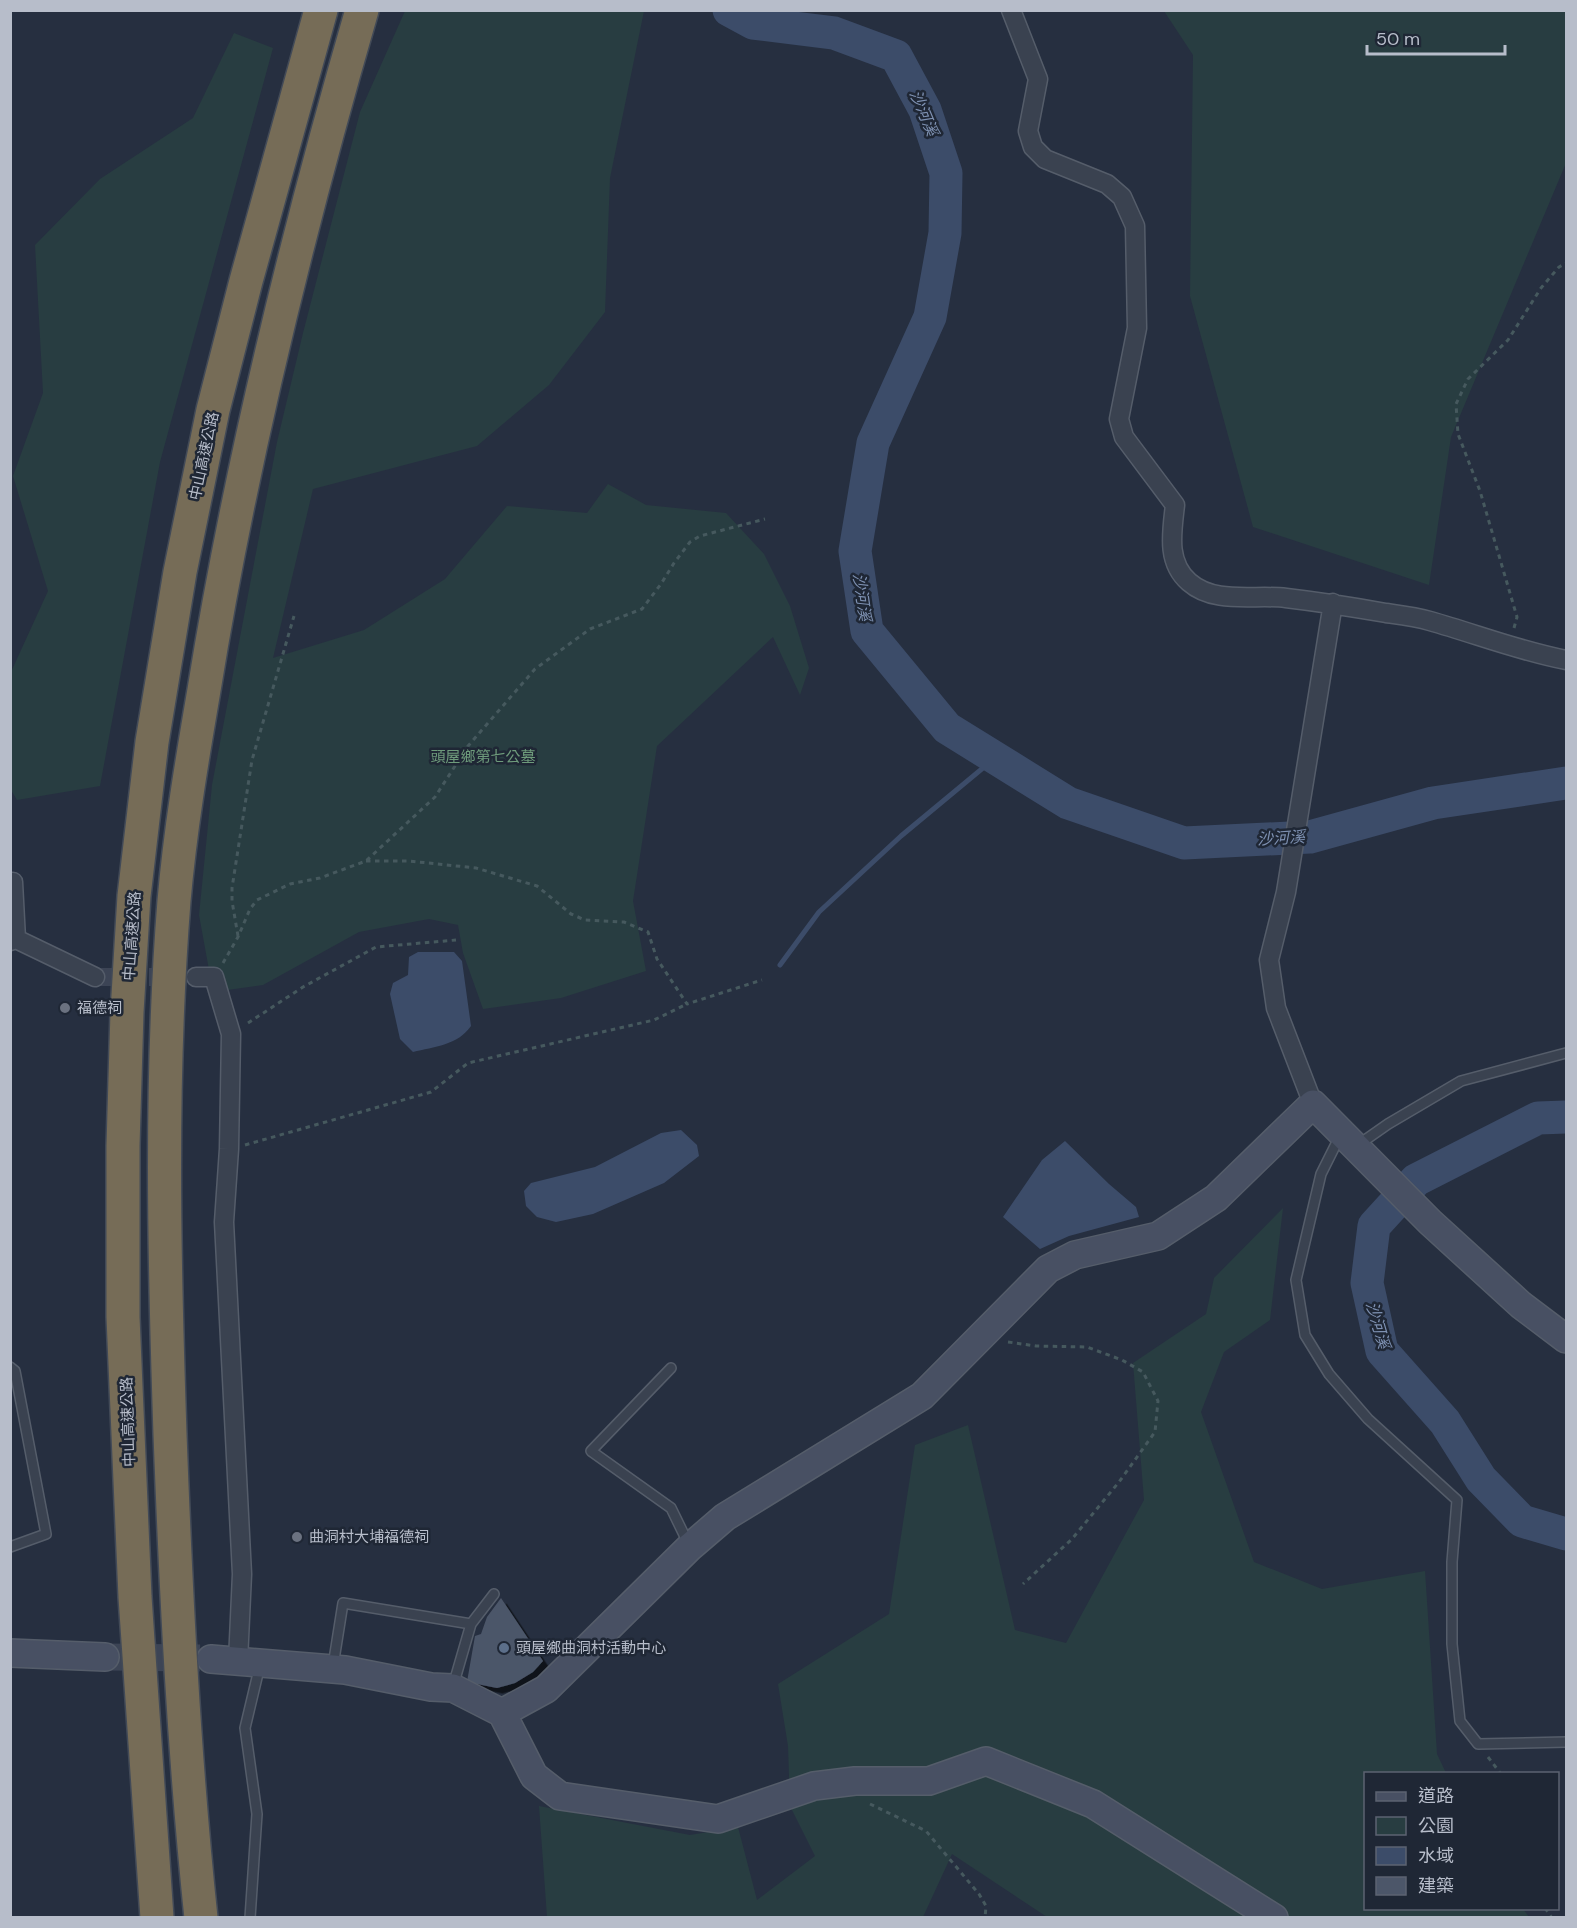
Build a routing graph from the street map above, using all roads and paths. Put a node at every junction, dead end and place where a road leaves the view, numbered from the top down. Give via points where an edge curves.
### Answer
1 (321, 10) edge
2 (362, 10) edge
3 (1011, 10) edge
4 (1566, 263) edge
5 (765, 519) dead end
6 (1333, 603) junction
7 (294, 616) dead end
8 (1508, 647) junction
9 (1566, 660) edge
10 (366, 861) junction
11 (13, 882) dead end
12 (238, 937) junction
13 (13, 940) edge
14 (456, 940) dead end
15 (95, 977) tunnel mouth
16 (205, 977) joint
17 (762, 980) dead end
18 (687, 1004) junction
19 (231, 1034) junction
20 (1566, 1053) edge
21 (1313, 1104) junction
22 (1354, 1144) junction
23 (229, 1149) junction
24 (1563, 1333) edge
25 (980, 1339) junction
26 (10, 1367) edge
27 (671, 1368) dead end
28 (10, 1547) edge
29 (690, 1547) junction
30 (1023, 1584) dead end
31 (494, 1594) dead end
32 (471, 1624) junction
33 (10, 1653) edge
34 (105, 1657) tunnel mouth
35 (211, 1659) tunnel mouth
36 (249, 1662) junction
37 (332, 1669) junction
38 (453, 1688) junction
39 (502, 1713) junction
40 (1566, 1742) edge
41 (864, 1801) dead end
42 (157, 1917) edge
43 (201, 1917) edge
44 (250, 1917) edge
45 (985, 1917) edge
46 (1274, 1917) edge

1 - 42 highway, 中山高速公路 via 213,410 180,572 152,742 134,896 123,1146 123,1317 135,1597
2 - 43 highway via 256,416 222,579 175,897 164,1145 166,1317 176,1597
3 - 6 street via 1038,79 1028,131 1033,147 1045,159 1107,184 1122,197 1136,226 1137,328 1119,419 1124,436 1175,505 1171,538 1178,569 1188,582 1217,596
4 - 8 path via 1541,288 1508,340 1468,379 1456,404 1458,434 1480,491 1517,617
5 - 10 path via 690,542 642,609 590,629 534,669 468,746 435,797
6 - 8 street via 1429,621
6 - 21 street via 1286,892 1269,960 1276,1008
7 - 12 path via 252,760 232,888
8 - 9 street
10 - 12 path via 290,884 256,900
10 - 18 path via 476,868 537,886 571,914 585,920 624,922 648,932 657,959
11 - 13 street
12 - 16 path
13 - 15 street
14 - 19 path via 376,947 303,987
16 - 19 street
17 - 18 path
18 - 23 path via 654,1020 468,1063 431,1092
19 - 23 street
20 - 22 lane via 1461,1081
21 - 22 street
21 - 25 street via 1216,1198 1158,1236 1075,1255 1048,1269
22 - 24 street via 1430,1222 1521,1305
22 - 40 lane via 1322,1174 1296,1280 1305,1335 1329,1374 1368,1419 1457,1500 1452,1644 1460,1721 1478,1744
23 - 36 street via 224,1222
25 - 29 street via 922,1396 725,1517
25 - 30 path via 1087,1347 1143,1372 1158,1401 1155,1432 1119,1482 1072,1539
26 - 28 lane via 15,1371 46,1534
27 - 29 lane via 591,1451 671,1508
29 - 39 street via 546,1689
31 - 32 lane
32 - 37 lane via 343,1603
32 - 38 lane
33 - 34 street
35 - 36 street
36 - 37 street
36 - 44 lane via 245,1728 257,1814
37 - 38 street
38 - 39 street
39 - 46 street via 534,1776 560,1796 718,1819 814,1786 855,1781 929,1781 986,1761 1093,1804
41 - 45 path via 926,1831 979,1894 986,1906

